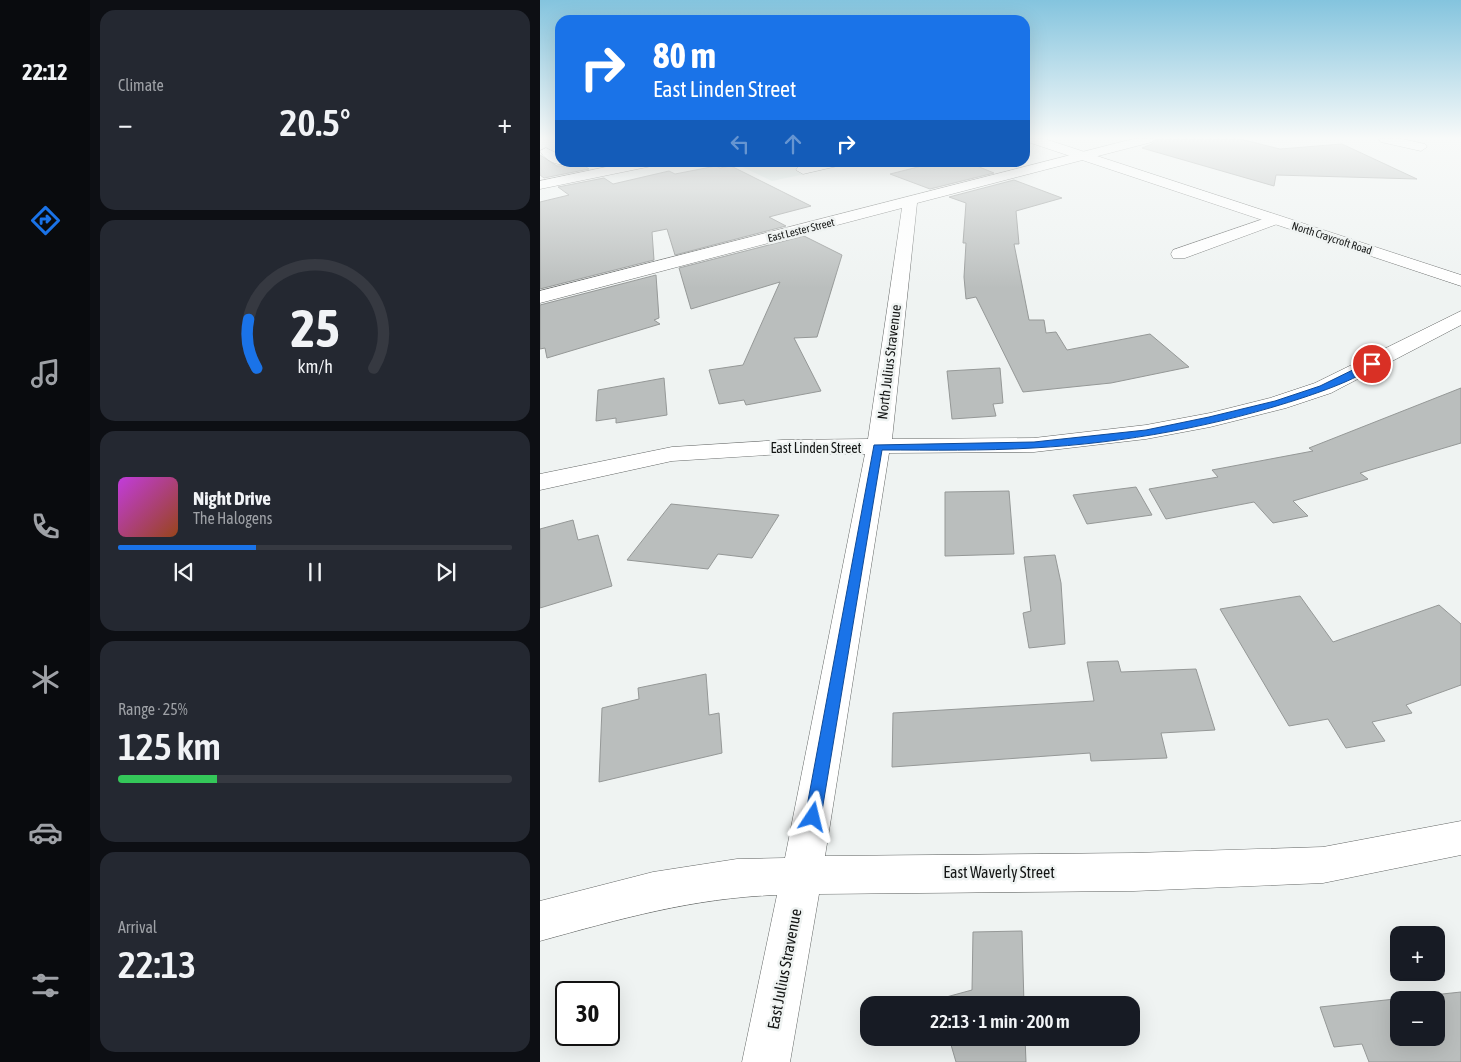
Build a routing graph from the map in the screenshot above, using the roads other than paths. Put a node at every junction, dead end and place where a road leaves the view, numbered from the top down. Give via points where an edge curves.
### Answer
1 (960, 189) edge
2 (1180, 189) edge
3 (910, 202) junction
4 (1275, 220) junction
5 (1179, 254) dead end
6 (1461, 281) edge
7 (540, 297) edge
8 (1461, 317) edge
9 (878, 447) junction
10 (540, 482) edge
11 (1461, 838) edge
12 (802, 875) junction
13 (540, 921) edge
14 (766, 1062) edge

1 - 3 street, East Lester Street
2 - 4 street, North Craycroft Road
3 - 7 street, East Lester Street
3 - 9 street, North Julius Stravenue
4 - 5 street
4 - 6 street, North Craycroft Road
8 - 9 street, East Linden Street via 1323,388 1210,420 1146,432 1034,445
9 - 10 street, East Linden Street via 782,447 672,454
9 - 12 street, North Julius Stravenue
11 - 12 street, East Waverly Street via 1322,865 1134,872
12 - 13 street, East Waverly Street via 736,878 652,891
12 - 14 street, East Julius Stravenue

